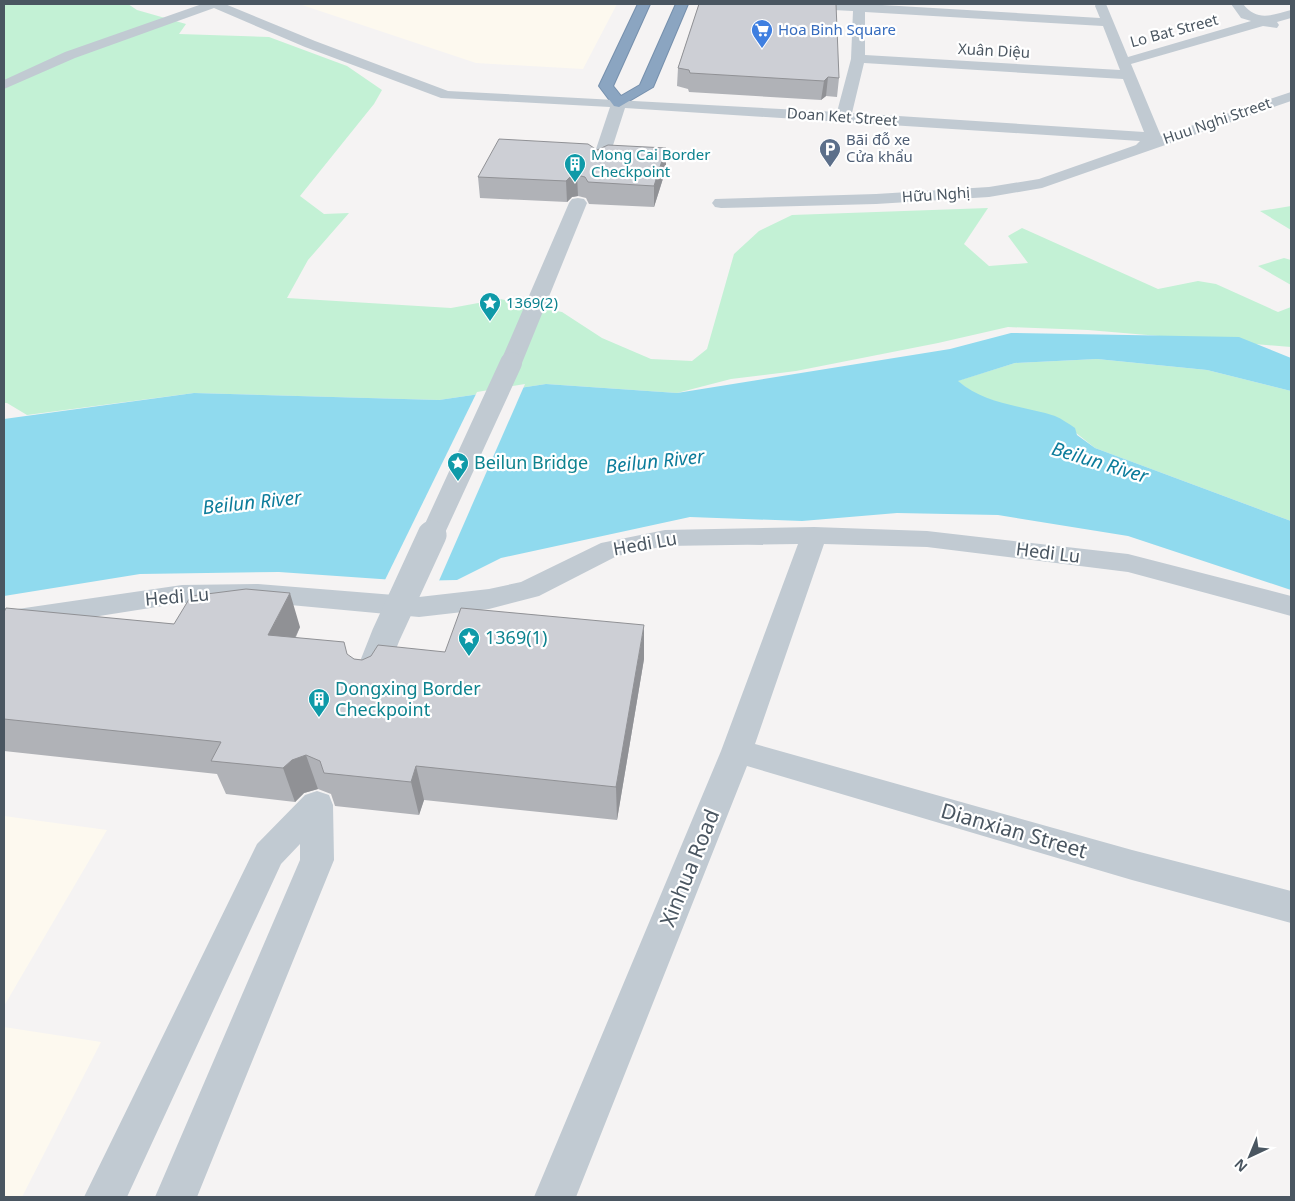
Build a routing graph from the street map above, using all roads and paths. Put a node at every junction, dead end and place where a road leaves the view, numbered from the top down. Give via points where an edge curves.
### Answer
1 (214, 4) edge
2 (793, 4) edge
3 (1100, 4) edge
4 (1237, 4) edge
5 (859, 6) edge
6 (642, 8) edge
7 (671, 12) edge
8 (1291, 14) edge
9 (1107, 22) junction
10 (1266, 22) junction
11 (1283, 28) dead end
12 (858, 59) junction
13 (1126, 68) junction
14 (4, 85) edge
15 (1291, 96) edge
16 (619, 103) junction
17 (844, 118) junction
18 (1149, 141) junction
19 (599, 164) edge
20 (578, 203) edge
21 (721, 203) dead end
22 (814, 535) junction
23 (1291, 606) edge
24 (4, 621) edge
25 (369, 678) edge
26 (737, 751) junction
27 (1291, 907) edge
28 (105, 1197) edge
29 (176, 1197) edge
30 (555, 1197) edge

1 - 14 street via 70,55
1 - 16 street, Doan Ket Street via 446,95
2 - 5 street
3 - 9 street
4 - 10 street via 1245,15
5 - 9 street
5 - 12 street
6 - 7 highway
6 - 16 highway via 606,86
7 - 16 highway via 646,87
8 - 10 street, Lo Bat Street
9 - 13 street
10 - 11 street
10 - 13 street, Lo Bat Street
12 - 13 street, Xuân Diệu
12 - 17 street
13 - 18 street
15 - 18 street, Huu Nghi Street
16 - 17 street, Doan Ket Street
16 - 19 street
17 - 18 street, Doan Ket Street
18 - 21 street, Hữu Nghị via 1042,182 989,192
20 - 25 street, bridge via 511,363
22 - 23 street, Hedi Lu via 927,538 1128,563
22 - 24 street, Hedi Lu via 665,538 610,549 529,589 489,599 419,607 258,593 182,594
22 - 26 street, Xinhua Road
26 - 27 street, Dianxian Street via 1132,865
26 - 30 street, Xinhua Road
28 - 29 street via 269,854 317,805 317,860

